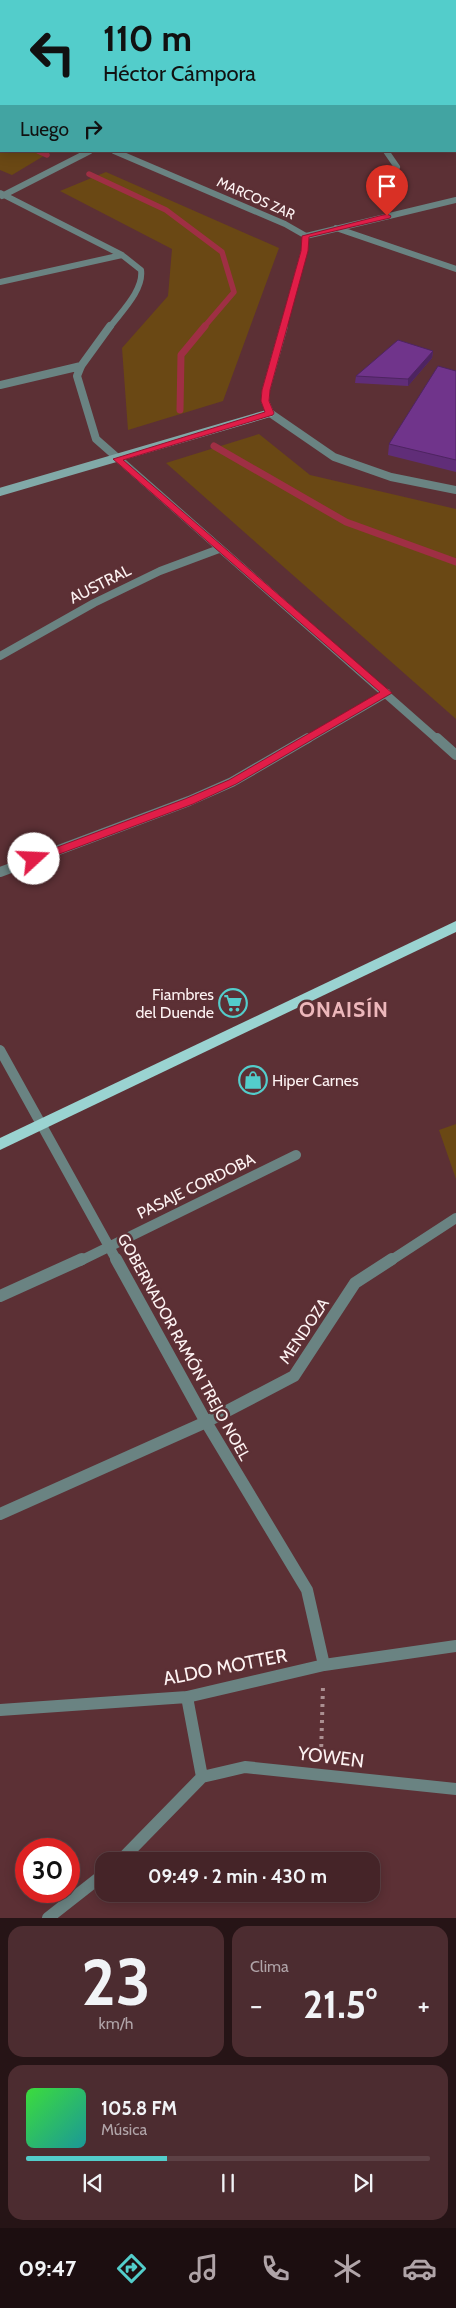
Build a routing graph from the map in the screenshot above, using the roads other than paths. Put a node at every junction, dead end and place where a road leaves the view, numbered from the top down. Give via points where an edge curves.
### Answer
1 (88, 152) edge
2 (116, 152) edge
3 (387, 152) edge
4 (397, 167) dead end
5 (2, 195) edge
6 (456, 200) edge
7 (335, 228) junction
8 (306, 236) junction
9 (122, 255) junction
10 (456, 269) edge
11 (0, 282) edge
12 (81, 366) junction
13 (0, 384) edge
14 (270, 413) junction
15 (117, 459) junction
16 (456, 490) edge
17 (0, 492) edge
18 (219, 549) junction
19 (0, 656) edge
20 (387, 693) junction
21 (456, 755) edge
22 (0, 872) edge
23 (456, 926) edge
24 (0, 1050) edge
25 (42, 1124) junction
26 (0, 1144) edge
27 (296, 1155) dead end
28 (456, 1218) edge
29 (110, 1247) junction
30 (0, 1296) edge
31 (206, 1422) junction
32 (0, 1514) edge
33 (456, 1646) edge
34 (324, 1665) junction
35 (187, 1697) junction
36 (0, 1710) edge
37 (202, 1777) junction
38 (456, 1789) edge
39 (129, 1852) edge
40 (95, 1881) edge
41 (48, 1918) edge

1 - 5 street
2 - 8 street, MARCOS ZAR
3 - 4 street
5 - 9 street
6 - 7 street
7 - 8 street
7 - 10 street
8 - 14 street, MARCOS ZAR via 266,390 265,401
9 - 11 street
9 - 12 street via 141,270 139,287
12 - 13 street
12 - 15 street via 77,376 92,430 96,439
14 - 15 main road
14 - 16 street via 334,457 391,477
15 - 17 main road
15 - 18 street
18 - 19 street, AUSTRAL via 160,571 94,603
18 - 20 street
20 - 21 street
20 - 22 street via 232,782
23 - 25 highway
24 - 25 street, GOBERNADOR RAMÓN TREJO NOEL
25 - 26 highway
25 - 29 street, GOBERNADOR RAMÓN TREJO NOEL
27 - 29 street, PASAJE CORDOBA
28 - 31 street, MENDOZA via 355,1283 294,1376
29 - 30 street, PASAJE CORDOBA
29 - 31 street, GOBERNADOR RAMÓN TREJO NOEL
31 - 32 street, MENDOZA
31 - 34 street, GOBERNADOR RAMÓN TREJO NOEL via 307,1590
33 - 34 street, ALDO MOTTER
34 - 35 street, ALDO MOTTER
35 - 36 street, ALDO MOTTER
35 - 37 street
37 - 38 street, YOWEN via 245,1767
37 - 39 street
40 - 41 street

